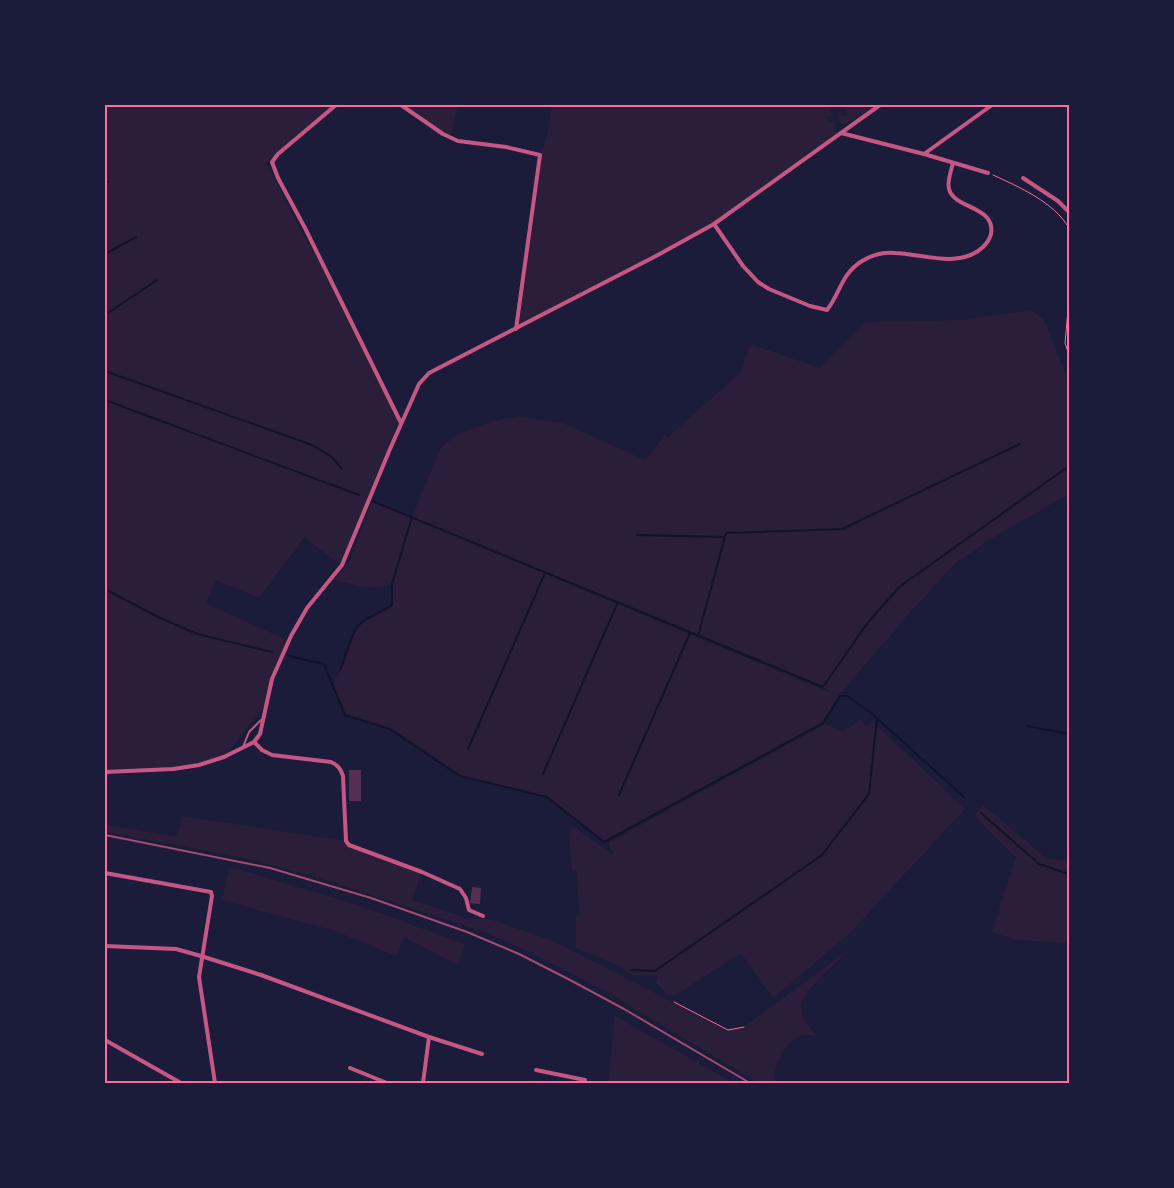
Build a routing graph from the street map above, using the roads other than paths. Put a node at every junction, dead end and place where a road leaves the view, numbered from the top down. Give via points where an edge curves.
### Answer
1 (336, 105) edge
2 (400, 105) edge
3 (880, 105) edge
4 (992, 105) edge
5 (841, 133) junction
6 (924, 154) junction
7 (953, 163) junction
8 (988, 173) road end
9 (1023, 178) dead end
10 (1069, 212) edge
11 (714, 224) junction
12 (516, 329) junction
13 (401, 423) junction
14 (263, 718) junction
15 (254, 742) junction
16 (243, 748) junction
17 (105, 772) edge
18 (105, 873) edge
19 (483, 916) dead end
20 (105, 946) edge
21 (201, 956) junction
22 (429, 1038) junction
23 (105, 1040) edge
24 (482, 1054) dead end
25 (350, 1068) dead end
26 (536, 1070) dead end
27 (585, 1080) dead end
28 (181, 1083) edge
29 (215, 1083) edge
30 (387, 1083) edge
31 (423, 1083) edge

1 - 13 street via 272,162
2 - 12 street via 458,141 540,155
3 - 5 street
4 - 6 street
5 - 6 street
5 - 11 street
6 - 7 street
7 - 8 street
7 - 11 street via 949,190 959,201 979,210 986,218 991,234 986,244 964,258 894,253 862,261 848,273 827,310 810,306 758,282
9 - 10 street
11 - 12 street
12 - 13 street via 429,373 419,384
13 - 14 street via 342,565 306,608 291,636 272,679
14 - 15 street via 260,734
14 - 16 lane via 249,732
15 - 16 street
15 - 19 street via 272,755 337,764 343,776 346,841 349,846 460,889 469,910
16 - 17 street via 212,761 186,767
18 - 21 street via 211,892
20 - 21 street via 176,949
21 - 22 street
21 - 29 street via 199,977
22 - 24 street
22 - 31 street
23 - 28 street
25 - 30 street
26 - 27 street

